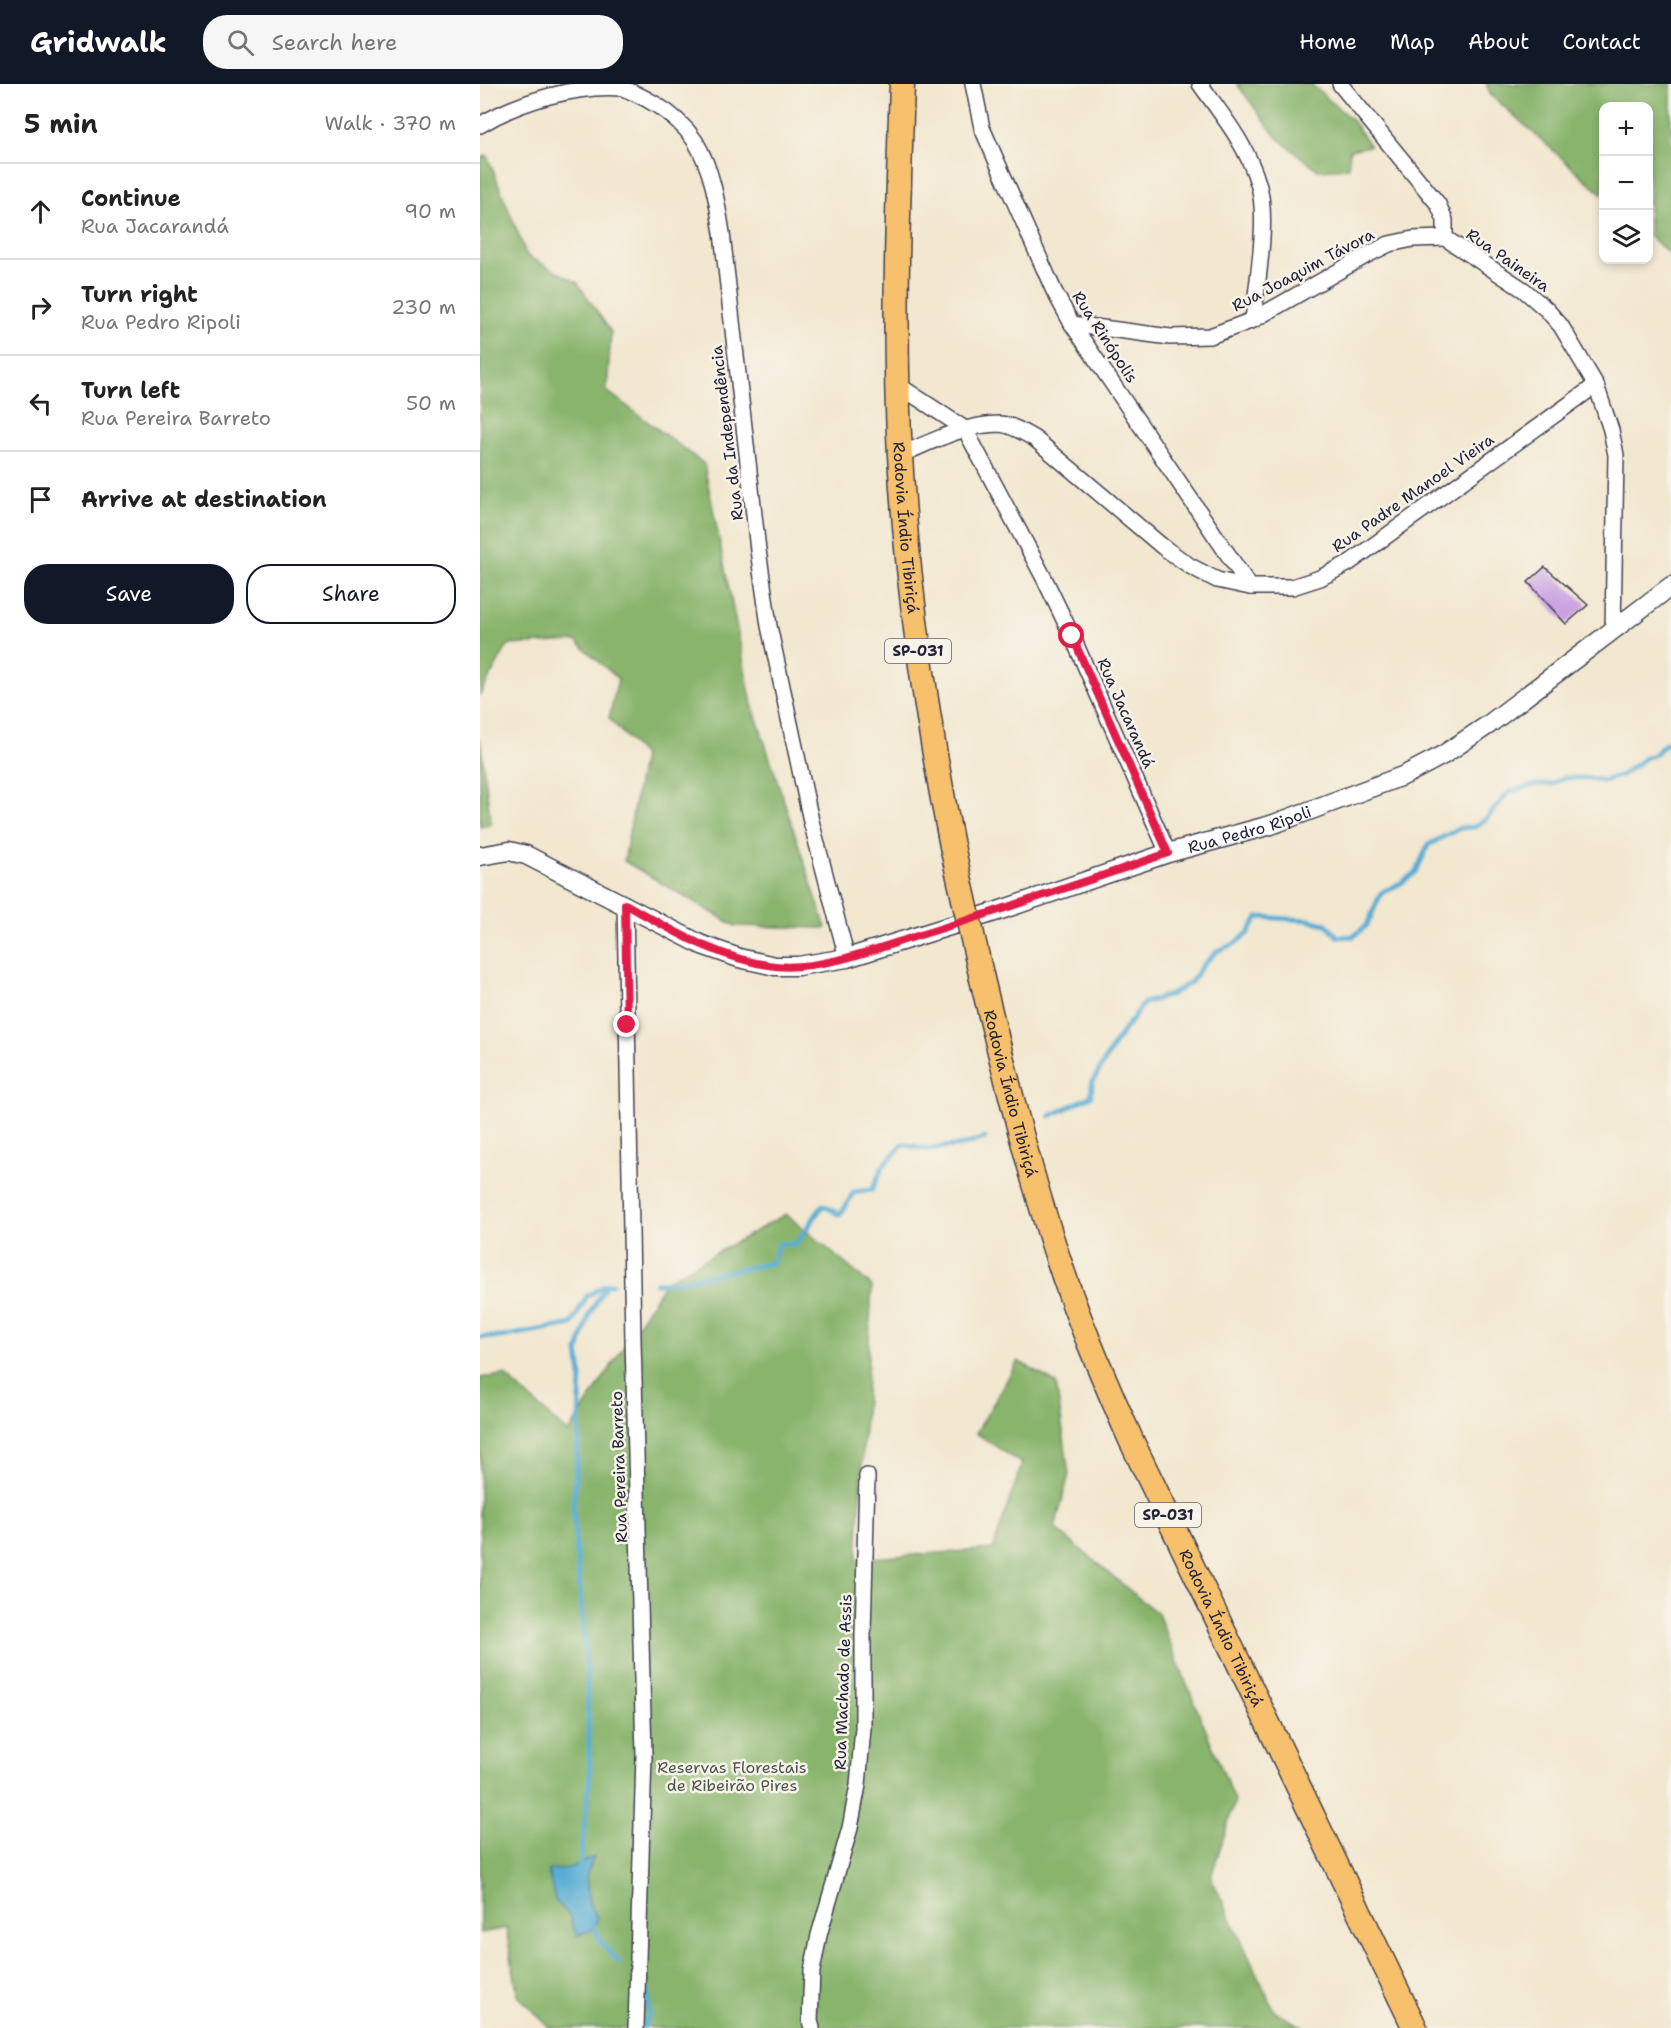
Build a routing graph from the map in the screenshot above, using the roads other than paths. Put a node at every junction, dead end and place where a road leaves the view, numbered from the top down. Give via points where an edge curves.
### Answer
1 (902, 84) edge
2 (973, 84) edge
3 (1200, 84) edge
4 (1340, 84) edge
5 (480, 125) edge
6 (1446, 238) junction
7 (1253, 320) junction
8 (1072, 324) junction
9 (898, 385) junction
10 (1596, 385) junction
11 (965, 429) junction
12 (900, 454) junction
13 (1671, 586) edge
14 (1250, 587) junction
15 (1613, 629) junction
16 (1168, 853) junction
17 (480, 856) edge
18 (625, 904) junction
19 (847, 958) junction
20 (867, 1476) dead end
21 (636, 2028) edge
22 (812, 2028) edge
23 (1415, 2028) edge

1 - 9 highway, Rodovia Índio Tibiriçá / SP-031
2 - 8 street, Rua Rinópolis via 982,128
3 - 7 street via 1227,121 1259,185 1262,229
4 - 6 street, Rua Paineira via 1438,204 1445,220
5 - 19 street, Rua da Independência via 553,90 587,84 621,88 664,110 684,126 715,187 769,626 811,821
6 - 7 street, Rua Joaquim Távora via 1389,244
6 - 10 street, Rua Paineira via 1547,310
7 - 8 street, Rua Joaquim Távora via 1210,336 1192,338
8 - 14 street, Rua Rinópolis
9 - 11 street
9 - 12 highway, Rodovia Índio Tibiriçá / SP-031
10 - 14 street, Rua Padre Manoel Vieira via 1349,563 1292,587
10 - 15 street, Rua Paineira via 1616,455
11 - 12 street, Rua Padre Manoel Vieira
11 - 14 street, Rua Padre Manoel Vieira via 1001,424 1035,439 1162,547 1217,580
11 - 16 street, Rua Jacarandá via 1058,607
12 - 23 highway, Rodovia Índio Tibiriçá / SP-031, bridge via 909,577 932,745 982,979 1044,1215 1071,1296 1131,1440
13 - 15 street, Rua Pedro Ripoli
15 - 16 street, Rua Pedro Ripoli via 1488,725 1405,775 1271,825
16 - 19 street, Rua Pedro Ripoli
17 - 18 street, Rua Pedro Ripoli via 508,851 526,855
18 - 19 street, Rua Pedro Ripoli via 702,945 739,958 775,966 798,966
18 - 21 street, Rua Pereira Barreto via 644,1755
20 - 22 street, Rua Machado de Assis via 863,1728 858,1785 812,1971

